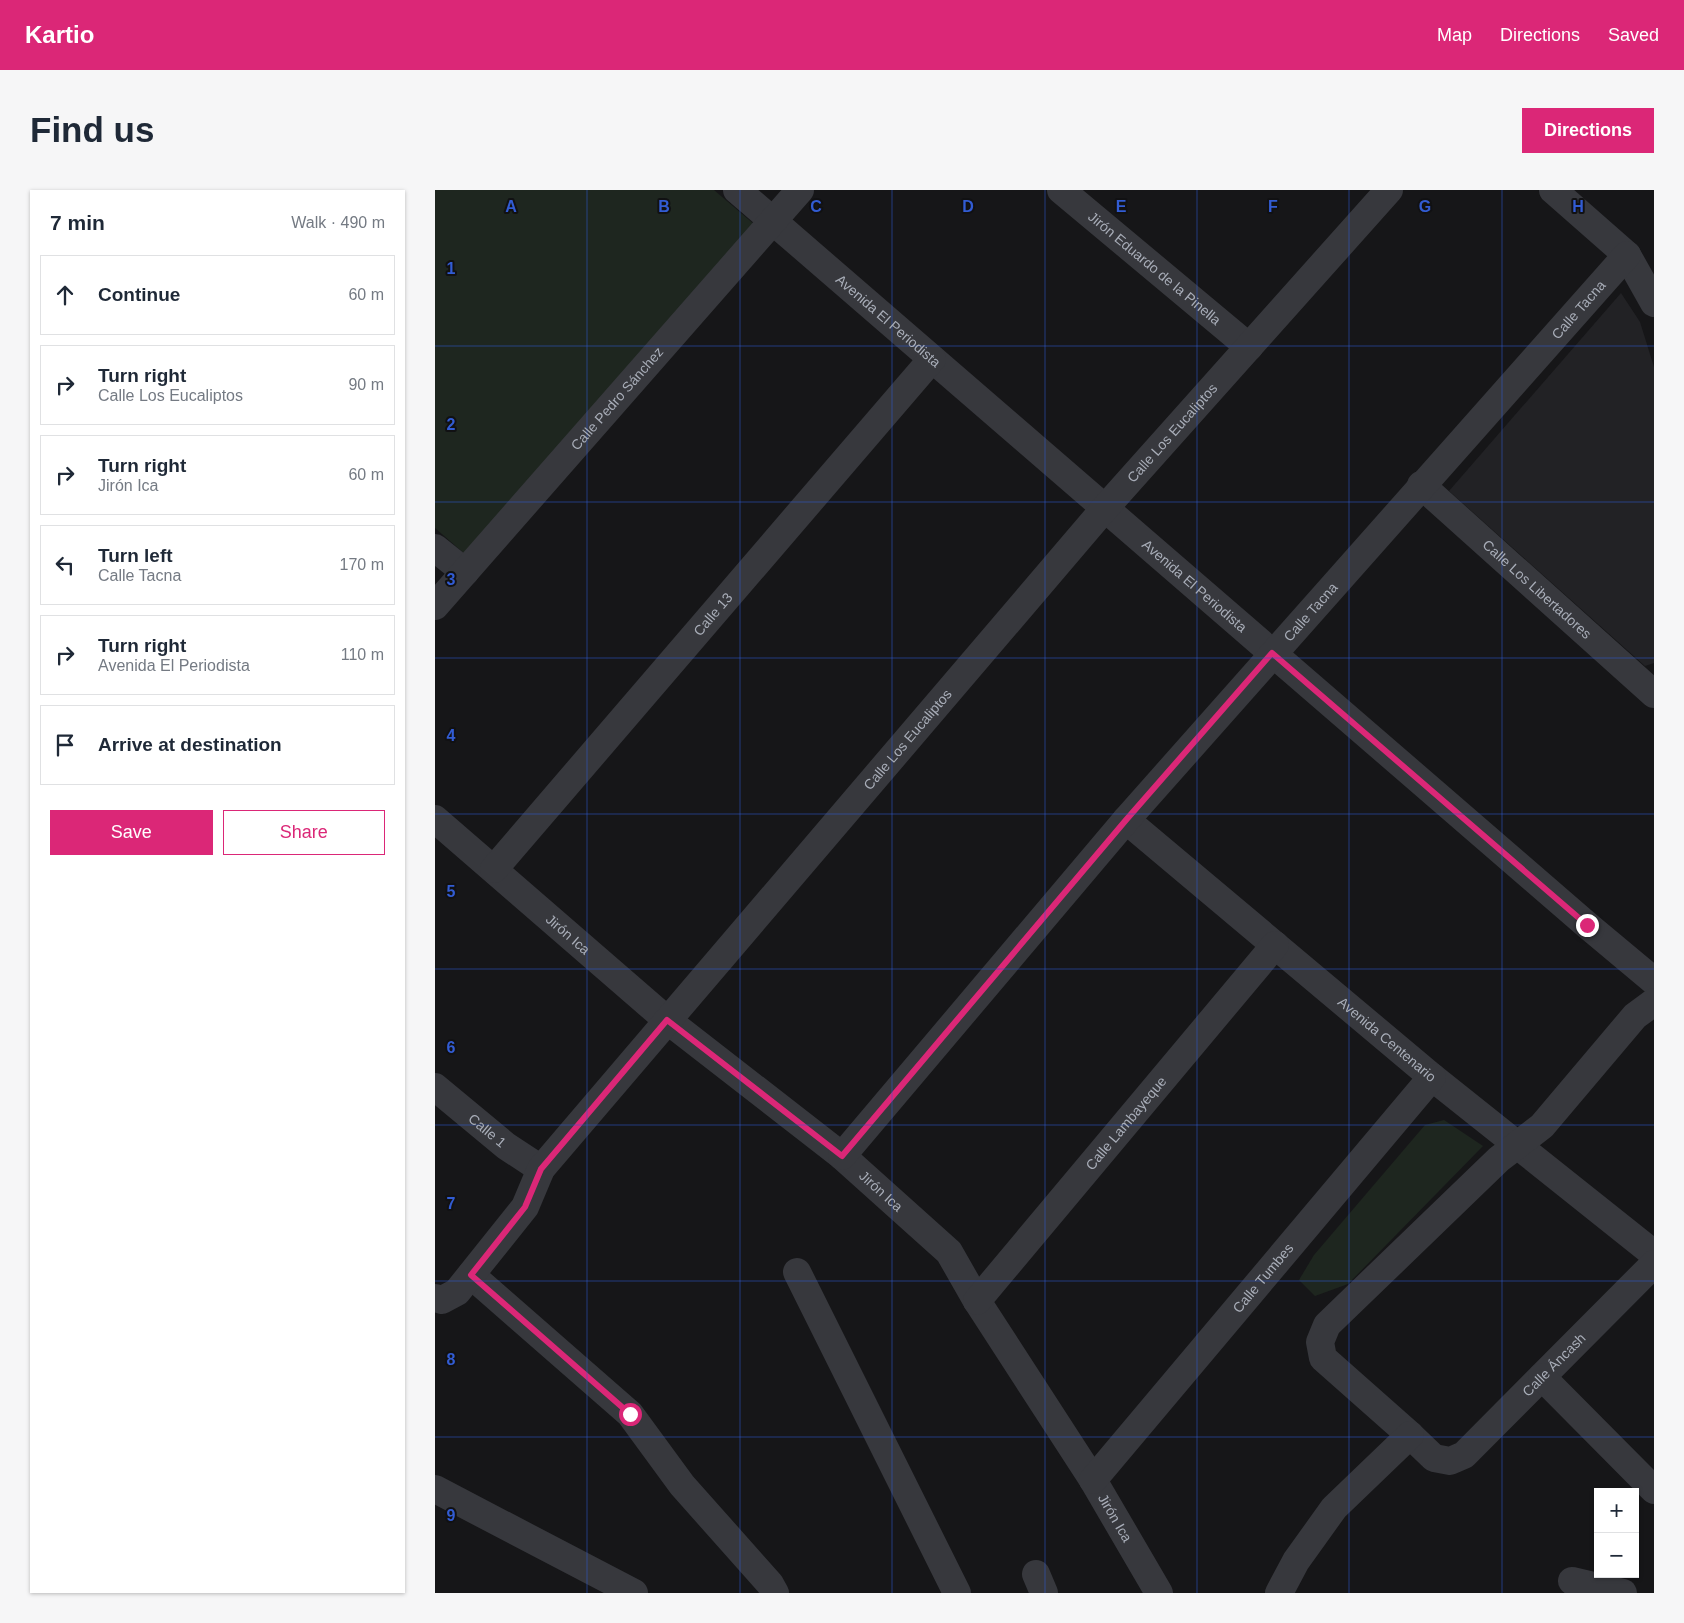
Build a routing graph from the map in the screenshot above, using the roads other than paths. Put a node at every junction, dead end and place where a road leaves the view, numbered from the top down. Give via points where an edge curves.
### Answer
1 (737, 190) edge
2 (800, 190) edge
3 (1061, 190) edge
4 (1553, 190) edge
5 (1378, 194) edge
6 (772, 221) junction
7 (1627, 255) junction
8 (1654, 303) edge
9 (1249, 347) junction
10 (933, 358) junction
11 (1421, 485) junction
12 (1105, 508) junction
13 (435, 548) edge
14 (465, 572) junction
15 (435, 606) edge
16 (1272, 653) junction
17 (1654, 694) edge
18 (435, 819) edge
19 (1126, 820) junction
20 (493, 869) junction
21 (1275, 946) junction
22 (1654, 981) edge
23 (1654, 1002) edge
24 (667, 1020) junction
25 (1432, 1077) junction
26 (435, 1087) edge
27 (1518, 1145) junction
28 (842, 1156) junction
29 (541, 1169) junction
30 (1654, 1254) edge
31 (1654, 1264) edge
32 (797, 1272) dead end
33 (471, 1275) junction
34 (439, 1299) edge
35 (977, 1301) junction
36 (1542, 1377) junction
37 (1410, 1435) junction
38 (1093, 1480) junction
39 (435, 1489) edge
40 (1654, 1490) edge
41 (1571, 1581) dead end
42 (635, 1593) edge
43 (775, 1593) edge
44 (957, 1593) edge
45 (1159, 1593) edge
46 (1279, 1593) edge
47 (1623, 1593) edge

1 - 6 street, Avenida El Periodista
2 - 6 street, Calle Pedro Sánchez
3 - 9 street, Jirón Eduardo de la Pinella
4 - 7 street
5 - 9 street, Calle Los Eucaliptos
6 - 10 street, Avenida El Periodista
6 - 14 street, Calle Pedro Sánchez
7 - 8 street
7 - 11 street, Calle Tacna
9 - 12 street, Calle Los Eucaliptos
10 - 12 street, Avenida El Periodista
10 - 20 street, Calle 13
11 - 16 street, Calle Tacna
11 - 17 street, Calle Los Libertadores
12 - 16 street, Avenida El Periodista
12 - 24 street, Calle Los Eucaliptos
13 - 14 street
14 - 15 street, Calle Pedro Sánchez
16 - 19 street, Calle Tacna
16 - 22 street, Avenida El Periodista
18 - 20 street, Jirón Ica
19 - 21 street, Avenida Centenario
19 - 28 street, Calle Tacna
20 - 24 street, Jirón Ica
21 - 25 street, Avenida Centenario
21 - 35 street, Calle Lambayeque
23 - 27 street via 1635,1016 1542,1126
24 - 28 street, Jirón Ica
24 - 29 street, Calle Los Eucaliptos
25 - 27 street, Avenida Centenario
25 - 38 street, Calle Tumbes
26 - 29 street, Calle 1 via 506,1146
27 - 30 street, Avenida Centenario
27 - 37 street via 1499,1159 1327,1324 1320,1342 1323,1358
28 - 35 street, Jirón Ica via 949,1252
29 - 33 street, Calle Los Eucaliptos via 525,1207
31 - 36 street, Calle Áncash
32 - 44 street
33 - 34 street, Calle Los Eucaliptos via 457,1292
33 - 43 street via 630,1414 682,1485
35 - 38 street, Jirón Ica
36 - 37 street, Calle Áncash via 1463,1455 1450,1461 1434,1458
36 - 40 street
37 - 46 street via 1334,1508 1296,1561
38 - 45 street, Jirón Ica
39 - 42 street
41 - 47 street

